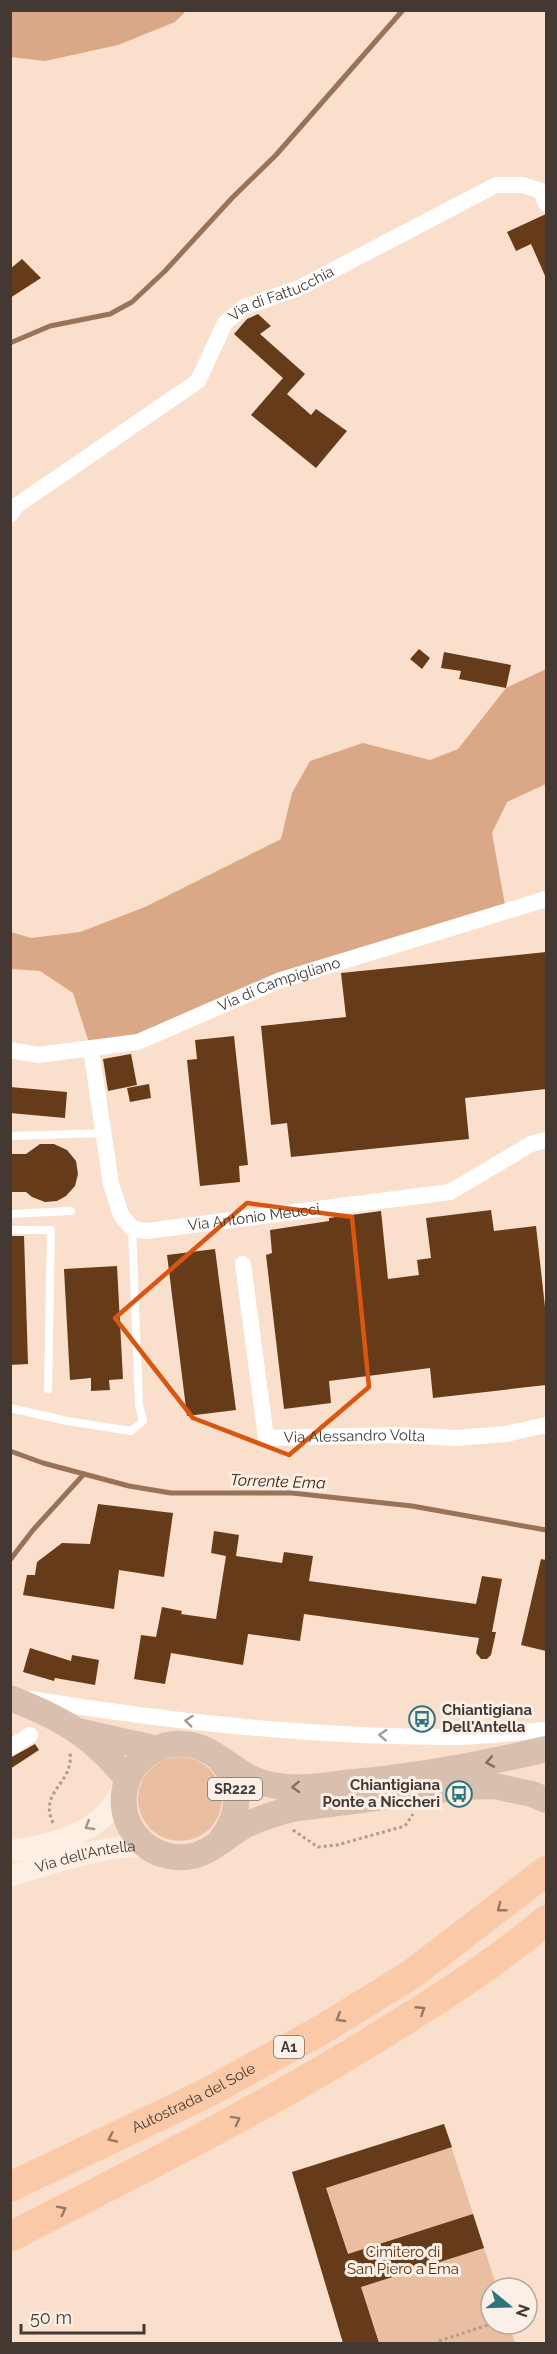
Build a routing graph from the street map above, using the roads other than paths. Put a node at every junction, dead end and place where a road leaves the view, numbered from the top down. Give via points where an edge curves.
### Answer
1 (545, 193) edge
2 (10, 515) edge
3 (546, 899) edge
4 (91, 1049) junction
5 (10, 1050) edge
6 (103, 1133) junction
7 (10, 1137) edge
8 (546, 1140) edge
9 (71, 1211) dead end
10 (10, 1214) edge
11 (132, 1228) junction
12 (10, 1230) edge
13 (243, 1264) dead end
14 (48, 1389) dead end
15 (10, 1408) edge
16 (546, 1425) edge
17 (10, 1697) edge
18 (230, 1726) junction
19 (546, 1731) edge
20 (30, 1734) dead end
21 (74, 1740) junction
22 (199, 1747) junction
23 (10, 1748) edge
24 (158, 1749) junction
25 (546, 1749) edge
26 (127, 1781) junction
27 (546, 1800) edge
28 (220, 1841) junction
29 (11, 1850) edge
30 (160, 1854) junction
31 (546, 1871) edge
32 (10, 1876) edge
33 (546, 1920) edge
34 (10, 2187) edge
35 (10, 2237) edge

1 - 2 street, Via di Fattucchia via 523,185 496,185 299,288 244,307 225,323 198,381 16,506
3 - 4 street, Via di Campigliano via 278,981 138,1042
4 - 5 street, Via di Campigliano via 38,1055
4 - 6 street
6 - 7 lane
6 - 11 street via 111,1184 121,1215
8 - 11 street, Via Antonio Meucci via 531,1144 450,1192 146,1231
9 - 10 lane
11 - 15 lane via 139,1405 143,1421 131,1431
12 - 14 lane via 51,1230
13 - 16 street, Via Alessandro Volta via 266,1437 455,1438 506,1434
18 -> 17 street
17 - 21 main road, SR222 via 45,1712
19 -> 18 street via 454,1737
18 - 22 street via 209,1732
20 - 23 street
21 - 24 main road, SR222
21 - 26 main road, SR222 via 118,1767
22 - 24 main road, SR222 via 177,1744
25 -> 22 main road, SR222 via 386,1779 288,1788 260,1782
22 - 28 main road, SR222 via 222,1762 235,1786 235,1813
24 - 26 main road via 140,1760
26 -> 29 main road, Via dell'Antella via 105,1815 87,1828 60,1839
26 - 30 main road via 123,1802 130,1827 139,1840
27 - 28 main road, SR222 via 494,1786 322,1805 267,1816
28 - 30 main road, SR222 via 190,1857
30 - 32 main road, Via dell'Antella via 144,1847 109,1850
31 -> 34 highway, Autostrada del Sole / A1 via 412,1974 323,2029 203,2095
35 -> 33 highway, A1 via 223,2127 342,2060 457,1987

